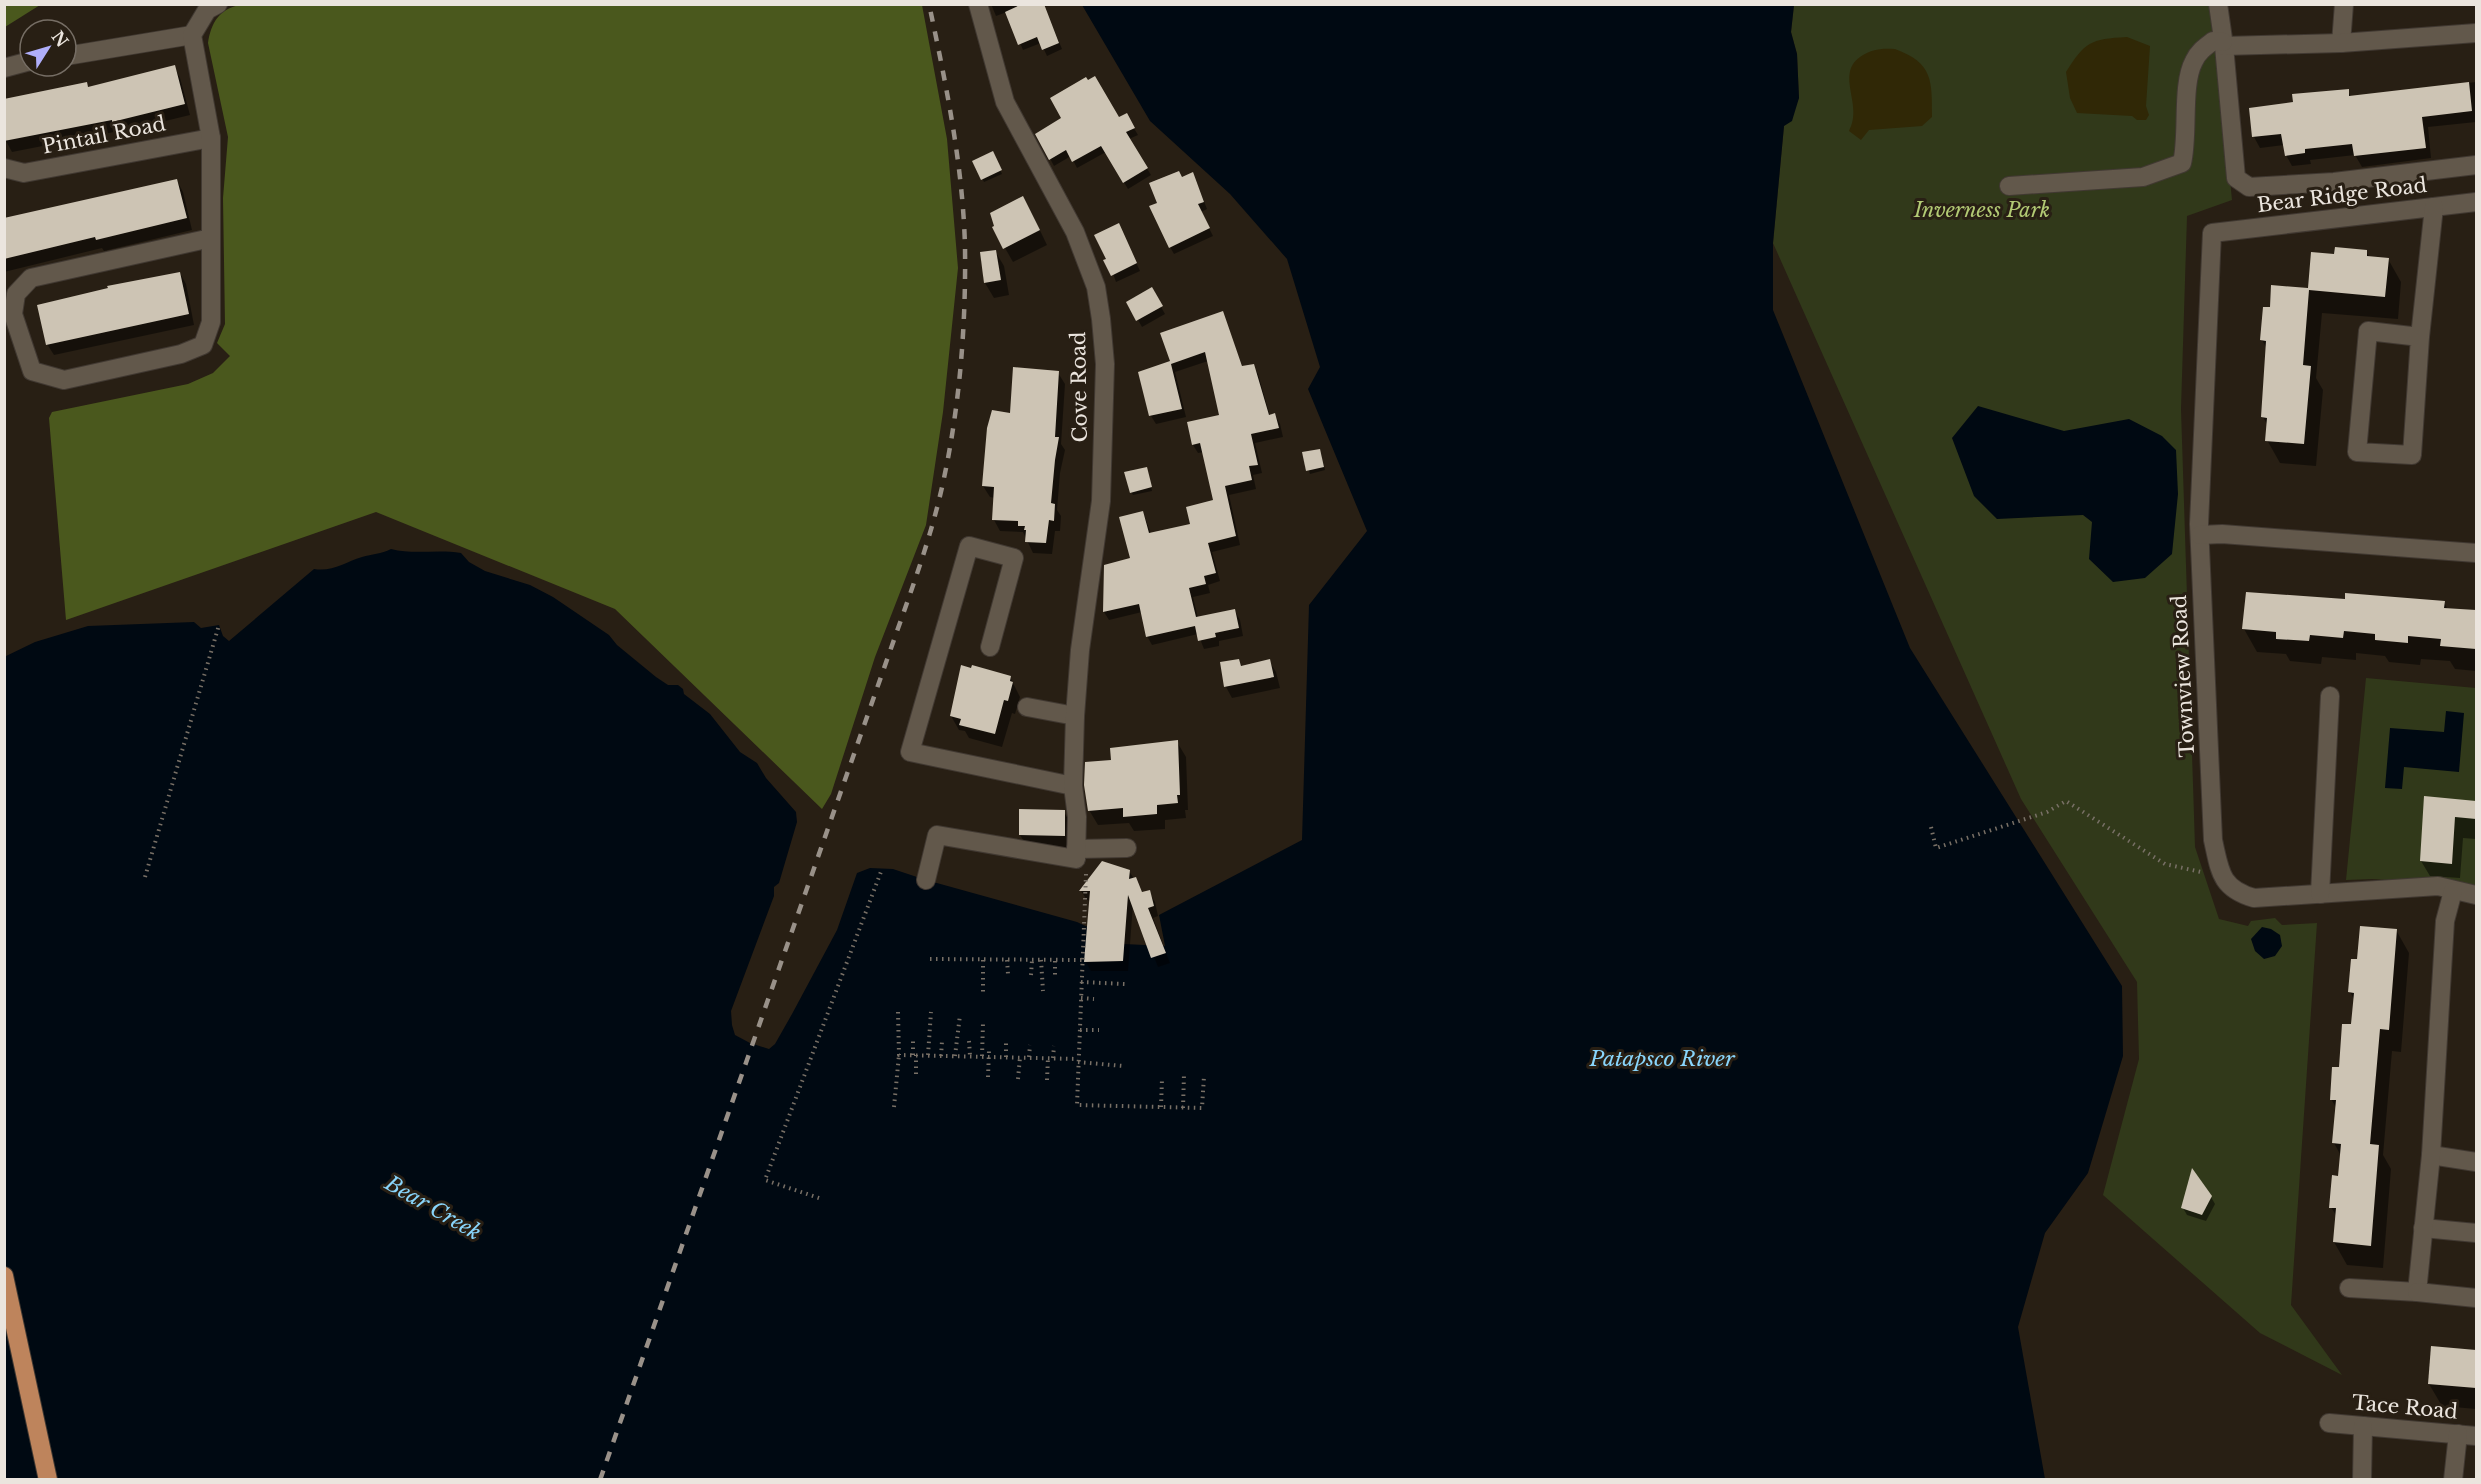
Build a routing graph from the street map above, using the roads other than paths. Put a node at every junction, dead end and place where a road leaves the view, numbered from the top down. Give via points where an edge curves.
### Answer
1 (218, 4) edge
2 (978, 4) edge
3 (2218, 4) edge
4 (2344, 4) edge
5 (2476, 33) edge
6 (192, 35) junction
7 (2341, 43) junction
8 (2223, 44) junction
9 (78, 54) edge
10 (211, 138) junction
11 (2476, 165) edge
12 (4, 168) edge
13 (2009, 186) dead end
14 (2476, 202) edge
15 (2434, 207) junction
16 (2212, 233) joint
17 (211, 238) junction
18 (2420, 337) junction
19 (2200, 536) junction
20 (2476, 553) edge
21 (990, 647) dead end
22 (2330, 696) dead end
23 (1027, 707) dead end
24 (1075, 716) junction
25 (1073, 786) junction
26 (1127, 848) dead end
27 (1076, 849) junction
28 (926, 880) dead end
29 (2452, 891) junction
30 (2320, 894) junction
31 (2476, 895) edge
32 (2431, 1155) junction
33 (2476, 1162) edge
34 (2423, 1228) junction
35 (2476, 1233) edge
36 (4, 1276) edge
37 (2349, 1288) dead end
38 (2417, 1292) junction
39 (2476, 1298) edge
40 (2329, 1424) dead end
41 (2363, 1426) junction
42 (2458, 1434) junction
43 (2476, 1436) edge
44 (48, 1479) edge
45 (2362, 1479) edge
46 (2453, 1479) edge

1 - 6 street via 207,10
2 - 24 street, Cove Road via 1005,102 1075,232 1096,287 1105,364 1101,501
3 - 8 street
4 - 7 street
5 - 7 street
6 - 9 street
6 - 10 street
7 - 8 street
8 - 11 street via 2236,178 2249,187 2334,182
8 - 13 street via 2213,41 2192,63 2181,163 2143,177
10 - 12 street, Pintail Road via 24,173
10 - 17 street
14 - 15 street, Bear Ridge Road
15 - 16 street, Bear Ridge Road
15 - 18 street
16 - 19 street, Townview Road
17 - 17 street via 211,322 202,345 182,354 64,380 32,371 13,314 16,294 31,278
18 - 18 street via 2368,331 2357,452 2412,455
19 - 20 street via 2223,534
19 - 30 street, Townview Road via 2213,840 2218,868 2231,888 2254,898
21 - 25 street via 1014,558 969,546 910,752
22 - 30 street
23 - 24 street
24 - 25 street, Cove Road
25 - 27 street, Cove Road
26 - 27 street
27 - 28 street via 1076,860 937,835
29 - 30 street via 2438,886
29 - 31 street
29 - 32 street via 2445,921
32 - 33 street
32 - 34 street
34 - 35 street
34 - 38 street
36 - 44 main road
37 - 38 street
38 - 39 street
40 - 41 street, Tace Road
41 - 42 street, Tace Road
41 - 45 street
42 - 43 street, Tace Road
42 - 46 street

